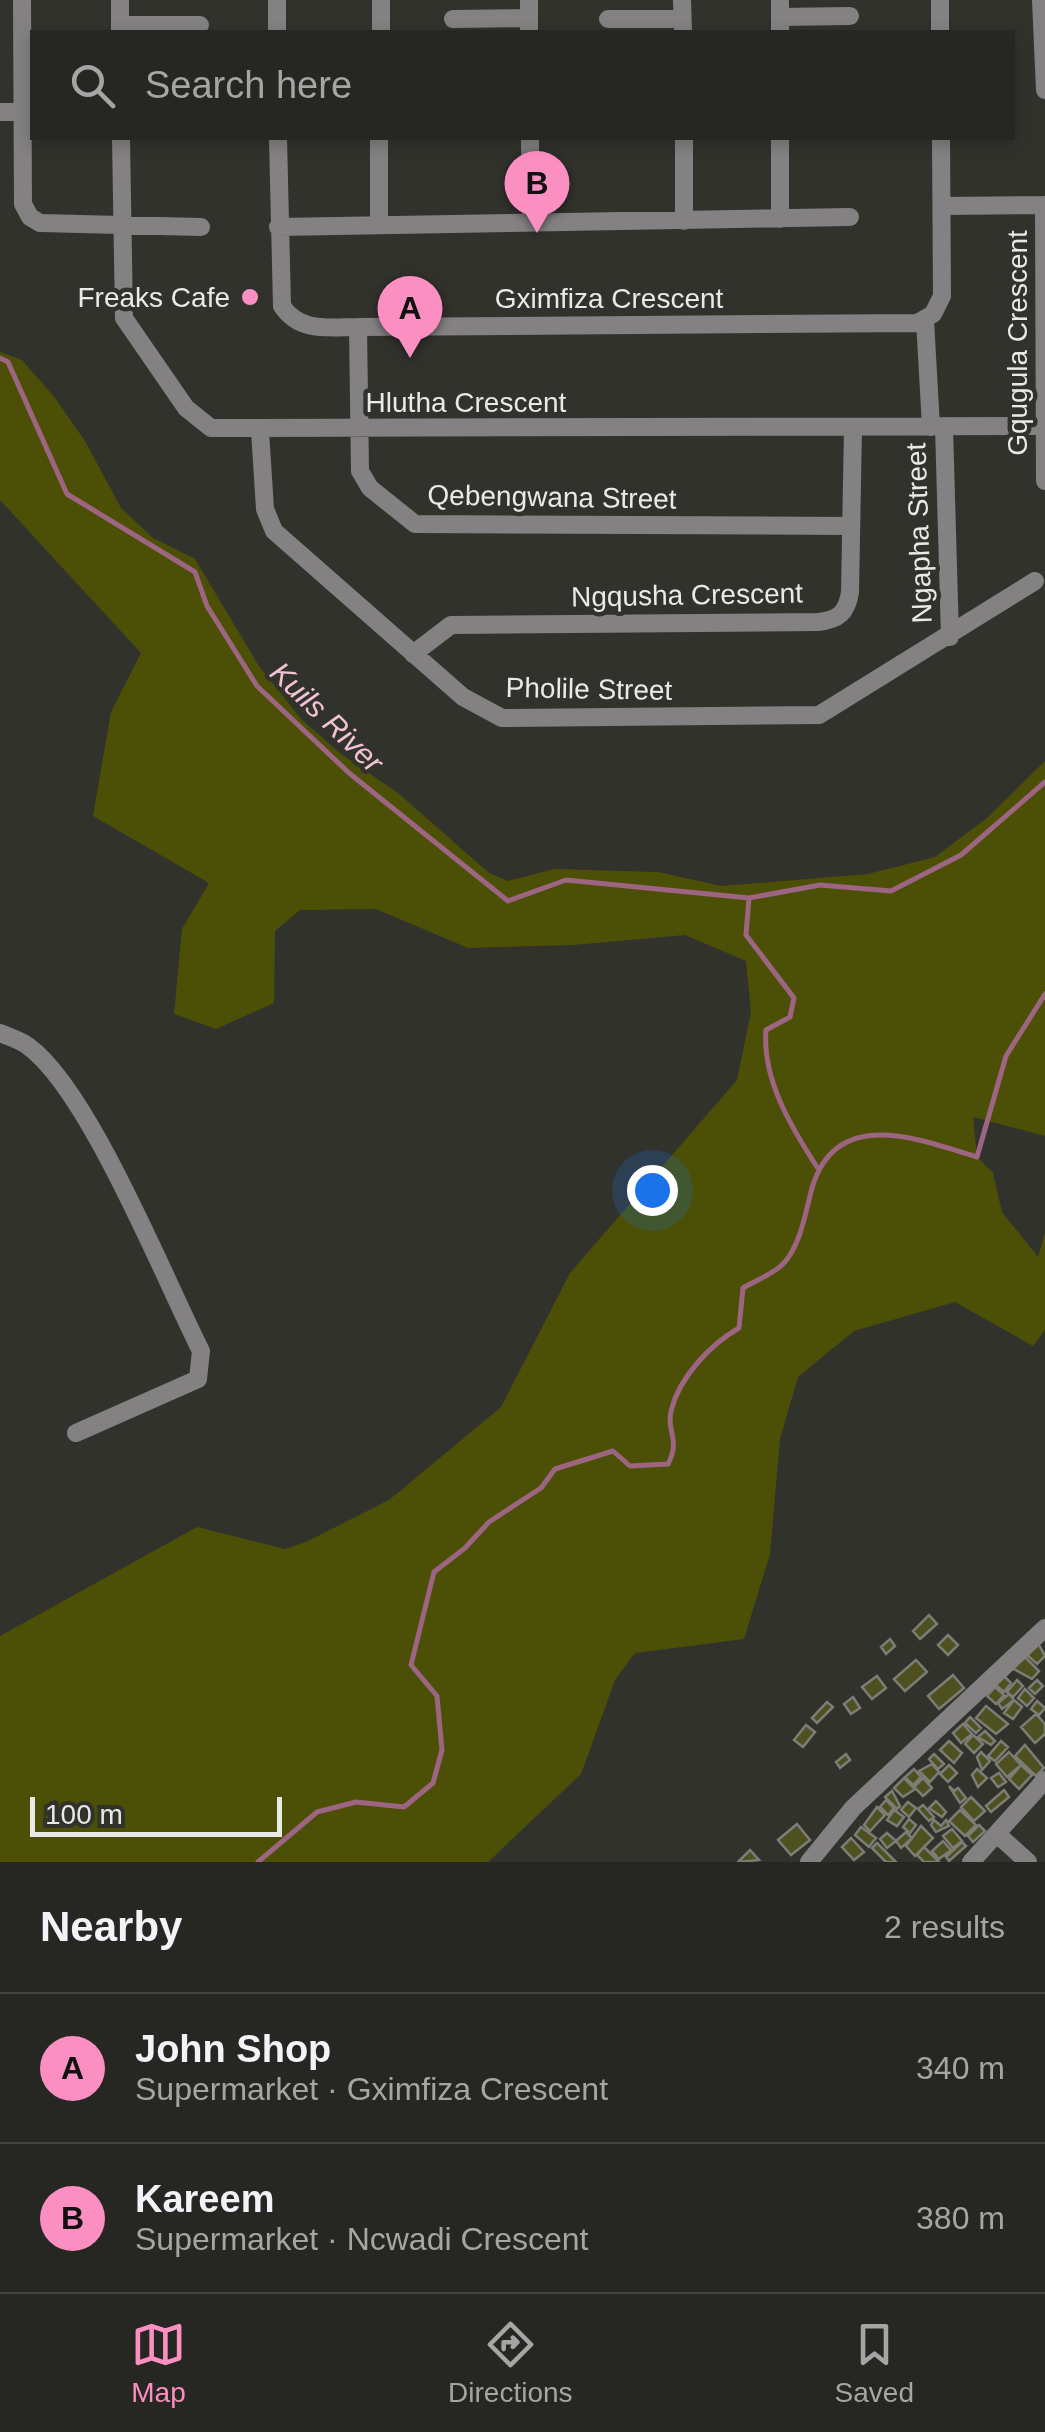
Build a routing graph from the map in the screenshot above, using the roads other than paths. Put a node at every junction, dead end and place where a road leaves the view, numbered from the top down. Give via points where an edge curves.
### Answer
1 (120, 0) edge
2 (277, 0) edge
3 (381, 0) edge
4 (940, 0) edge
5 (1041, 0) edge
6 (22, 6) edge
7 (0, 12) edge
8 (780, 16) edge
9 (850, 16) dead end
10 (529, 17) edge
11 (683, 17) edge
12 (452, 19) dead end
13 (608, 20) dead end
14 (200, 24) dead end
15 (120, 29) edge
16 (277, 30) edge
17 (380, 30) edge
18 (940, 30) edge
19 (1045, 90) edge
20 (0, 112) edge
21 (23, 112) junction
22 (121, 140) edge
23 (278, 140) edge
24 (380, 140) edge
25 (530, 140) edge
26 (684, 140) edge
27 (780, 140) edge
28 (941, 140) edge
29 (1045, 205) edge
30 (942, 206) junction
31 (850, 217) dead end
32 (780, 219) junction
33 (684, 221) junction
34 (531, 223) junction
35 (120, 225) junction
36 (378, 226) junction
37 (201, 227) dead end
38 (278, 227) junction
39 (925, 320) junction
40 (358, 327) junction
41 (1044, 426) edge
42 (937, 427) junction
43 (853, 428) junction
44 (260, 430) junction
45 (357, 430) junction
46 (1045, 481) edge
47 (850, 526) junction
48 (1035, 582) dead end
49 (950, 637) junction
50 (413, 654) junction
51 (0, 1032) edge
52 (76, 1433) dead end
53 (1045, 1628) edge
54 (1043, 1788) edge
55 (997, 1834) junction
56 (809, 1862) edge
57 (971, 1862) edge
58 (1028, 1862) edge

1 - 15 street
2 - 16 street
3 - 17 street
4 - 18 street
5 - 19 street
6 - 7 street
6 - 21 street
8 - 9 street
10 - 12 street
11 - 13 street
14 - 15 street
20 - 21 street
21 - 35 street via 24,204 30,217 40,223
22 - 35 street, Hlutha Crescent
23 - 38 street, Gximfiza Crescent
24 - 36 street
25 - 34 street
26 - 33 street
27 - 32 street
28 - 30 street
29 - 30 street
29 - 41 street, Gqugula Crescent
30 - 39 street via 942,296
31 - 32 street
32 - 33 street
33 - 34 street
34 - 36 street
35 - 37 street
35 - 44 street, Hlutha Crescent via 128,328 200,422 218,430
36 - 38 street
38 - 40 street, Gximfiza Crescent via 279,297 290,318 310,327
39 - 40 street, Gximfiza Crescent
39 - 42 street, Ngapha Street
40 - 45 street, Qebengwana Street
41 - 42 street, Hlutha Crescent
41 - 46 street, Gqugula Crescent
42 - 43 street, Hlutha Crescent
42 - 49 street, Ngapha Street
43 - 45 street, Hlutha Crescent
43 - 47 street, Ngqusha Crescent
44 - 45 street, Hlutha Crescent
44 - 50 street, Pholile Street via 269,524
45 - 47 street, Qebengwana Street via 365,483 422,526
47 - 50 street, Ngqusha Crescent via 848,604 830,620 452,626
48 - 49 street, Pholile Street
49 - 50 street, Pholile Street via 812,716 502,718 480,710
51 - 52 street via 46,1064 101,1149 200,1351 198,1380
53 - 56 street via 853,1808
54 - 55 street
55 - 57 street
55 - 58 street

